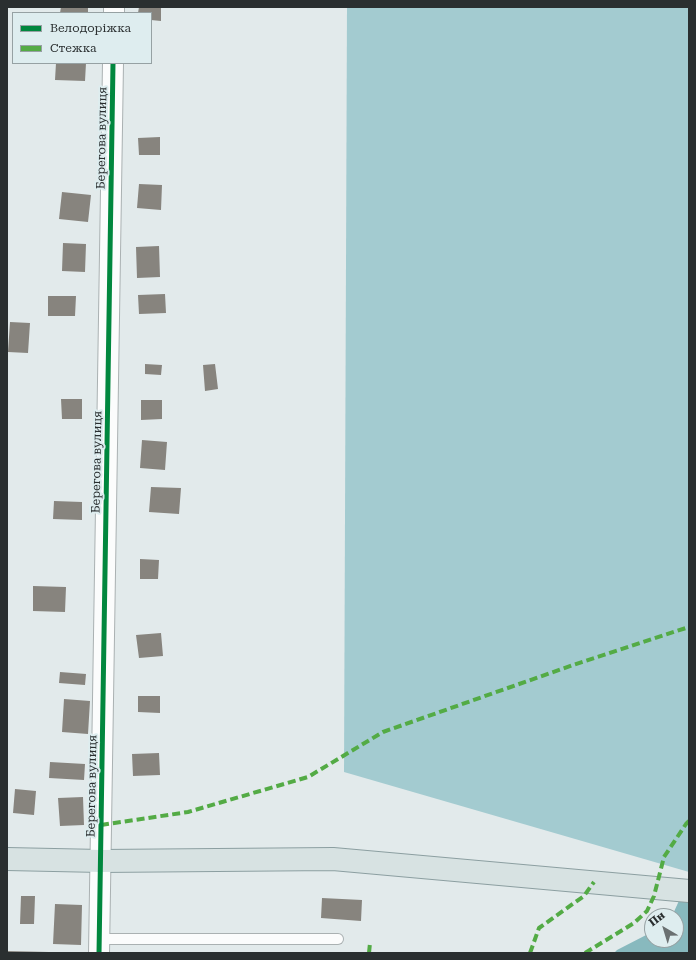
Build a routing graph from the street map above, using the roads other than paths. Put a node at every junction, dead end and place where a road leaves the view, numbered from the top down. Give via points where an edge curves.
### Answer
1 (113, 64) edge
2 (7, 859) edge
3 (101, 860) junction
4 (689, 891) edge
5 (338, 940) dead end
6 (99, 946) edge

1 - 3 street, Берегова вулиця
2 - 3 main road
3 - 4 main road via 333,859
3 - 6 street, Берегова вулиця
5 - 6 lane

